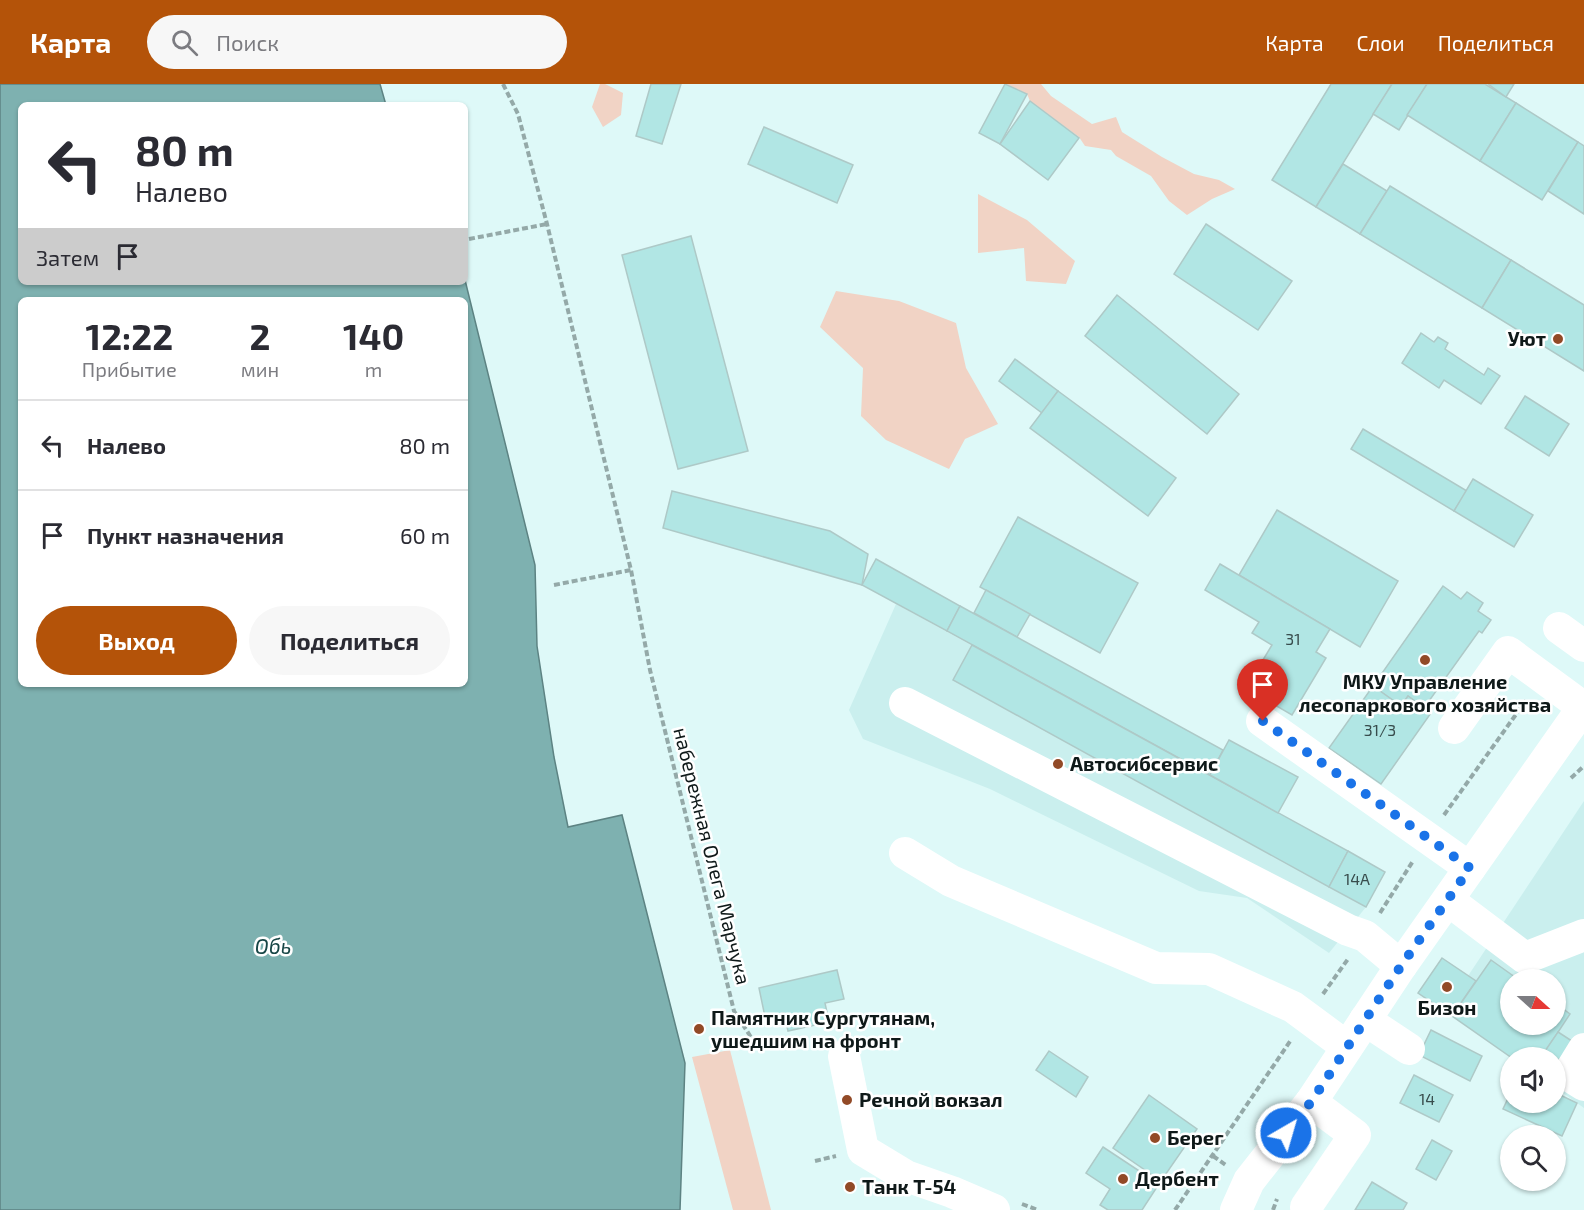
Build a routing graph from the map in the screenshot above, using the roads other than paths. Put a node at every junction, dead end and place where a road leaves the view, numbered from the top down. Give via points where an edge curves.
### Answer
1 (905, 703) dead end
2 (1263, 721) dead end
3 (1580, 721) edge
4 (1454, 728) dead end
5 (905, 854) dead end
6 (1470, 868) junction
7 (1448, 900) junction
8 (1584, 934) edge
9 (1401, 966) junction
10 (1365, 1020) junction
11 (1347, 1047) junction
12 (1409, 1049) dead end
13 (1584, 1049) edge
14 (844, 1056) dead end
15 (1584, 1085) edge
16 (1311, 1102) junction
17 (1306, 1207) dead end
18 (994, 1210) edge
19 (1236, 1210) edge

1 - 9 street via 1365,936
2 - 6 street
3 - 4 street via 1508,652
3 - 6 street
5 - 11 street via 951,880 1156,968 1209,969 1293,1007
6 - 7 street
7 - 8 street via 1525,958
7 - 9 street
9 - 10 street
10 - 11 street
10 - 12 street
11 - 16 street
13 - 15 street via 1568,1075
14 - 18 street via 863,1149 906,1176
16 - 17 street via 1355,1134
16 - 19 street via 1249,1181

